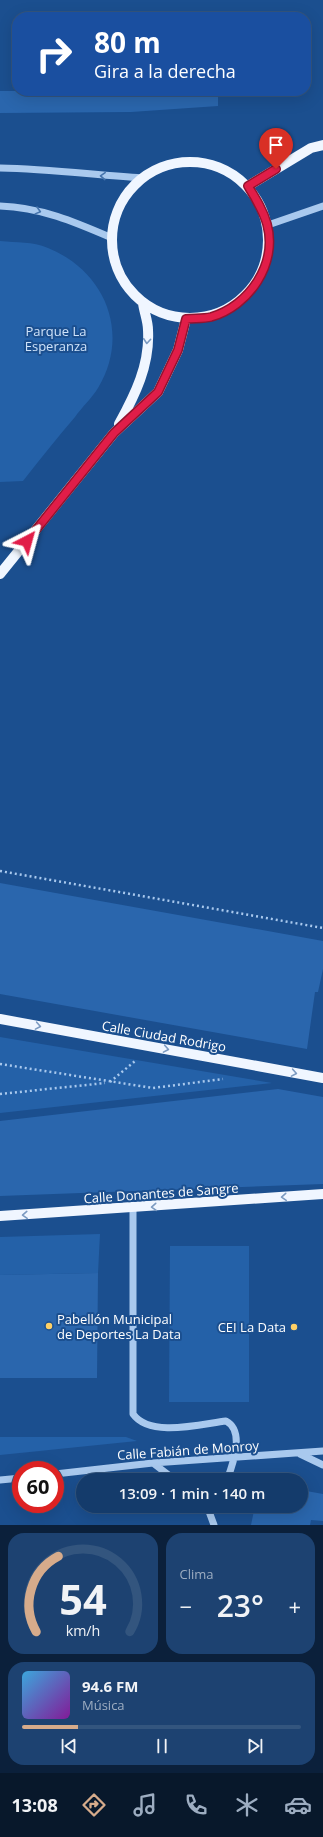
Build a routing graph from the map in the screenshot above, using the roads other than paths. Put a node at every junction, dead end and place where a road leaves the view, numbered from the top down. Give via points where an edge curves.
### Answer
1 (323, 145) edge
2 (0, 168) edge
3 (142, 178) junction
4 (248, 186) junction
5 (0, 206) edge
6 (323, 206) edge
7 (268, 226) junction
8 (112, 238) junction
9 (143, 303) junction
10 (186, 319) junction
11 (114, 433) junction
12 (0, 574) edge
13 (0, 1019) edge
14 (323, 1078) edge
15 (323, 1194) edge
16 (133, 1208) junction
17 (0, 1216) edge
18 (323, 1451) edge
19 (300, 1454) junction
20 (236, 1458) junction
21 (153, 1463) junction
22 (323, 1465) edge
23 (64, 1473) edge
24 (167, 1473) edge
25 (230, 1473) edge
26 (12, 1479) edge
27 (0, 1480) edge
28 (210, 1513) edge
29 (214, 1525) edge

1 - 4 main road via 311,148
3 -> 2 street
3 - 4 main road via 163,167 185,162 208,164 230,172
3 - 8 main road via 126,194 116,215
4 - 7 main road via 260,204
5 -> 8 street via 23,207 67,218
6 - 7 street
7 - 10 main road via 269,249 263,272 250,292 232,308 210,317
8 - 9 main road via 115,263 120,274 126,285
9 - 10 main road via 163,314
9 -> 11 main road via 148,330 145,368
10 - 11 main road via 178,350 158,392
11 - 12 main road
13 -> 14 main road, Calle Ciudad Rodrigo
15 -> 16 main road, Calle Donantes de Sangre
16 -> 17 main road, Calle Donantes de Sangre
16 - 20 street via 133,1414 143,1423 161,1428 226,1421 235,1428
18 - 19 street, Calle Fabián de Monroy
19 - 20 street, Calle Fabián de Monroy
19 - 22 street
20 - 21 street, Calle Fabián de Monroy
20 - 25 street
21 - 23 street, Calle Fabián de Monroy
21 - 24 street
26 - 27 street
28 - 29 street

